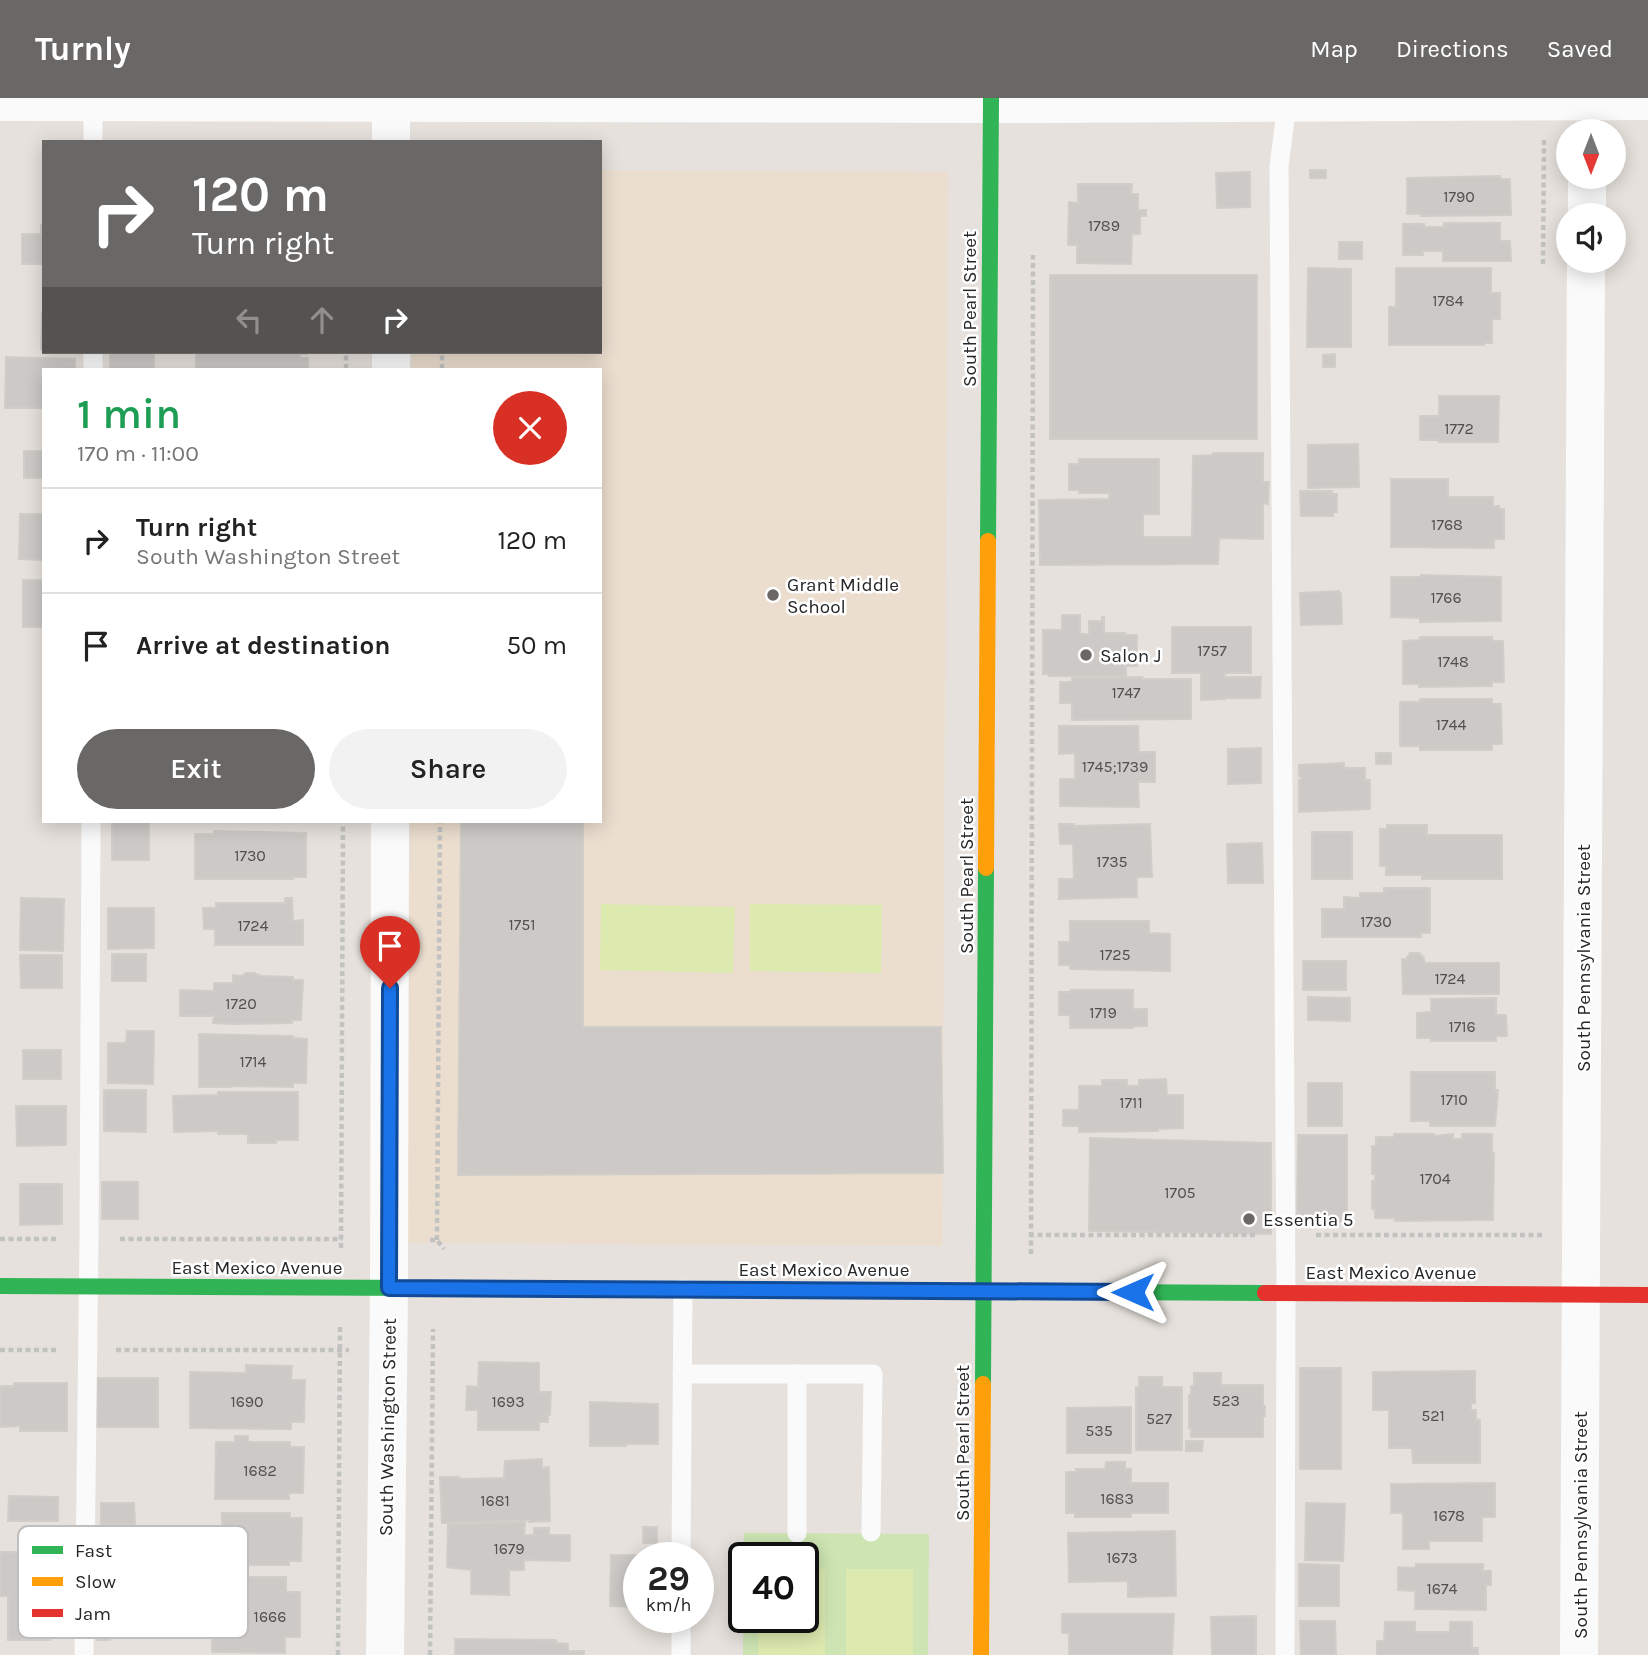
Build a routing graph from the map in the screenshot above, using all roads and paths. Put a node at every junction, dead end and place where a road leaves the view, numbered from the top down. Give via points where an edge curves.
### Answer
1 (93, 100) edge
2 (391, 100) edge
3 (1288, 100) edge
4 (696, 101) edge
5 (771, 101) edge
6 (881, 101) edge
7 (991, 101) edge
8 (1648, 101) edge
9 (0, 102) edge
10 (1587, 110) edge
11 (93, 140) edge
12 (391, 140) edge
13 (1033, 250) dead end
14 (1586, 273) edge
15 (91, 823) edge
16 (344, 823) edge
17 (390, 823) edge
18 (440, 823) edge
19 (0, 1239) edge
20 (89, 1239) junction
21 (341, 1239) junction
22 (352, 1239) dead end
23 (428, 1240) dead end
24 (437, 1240) junction
25 (444, 1249) dead end
26 (437, 1252) dead end
27 (341, 1253) dead end
28 (1031, 1261) dead end
29 (0, 1286) edge
30 (89, 1287) junction
31 (389, 1288) junction
32 (683, 1290) junction
33 (984, 1292) junction
34 (1286, 1293) junction
35 (1581, 1294) junction
36 (1648, 1295) edge
37 (340, 1321) dead end
38 (433, 1321) dead end
39 (0, 1350) edge
40 (88, 1350) junction
41 (340, 1350) junction
42 (352, 1350) dead end
43 (682, 1374) junction
44 (797, 1374) junction
45 (86, 1526) edge
46 (871, 1532) dead end
47 (797, 1533) dead end
48 (681, 1542) edge
49 (681, 1633) edge
50 (338, 1655) edge
51 (385, 1655) edge
52 (430, 1655) edge
53 (681, 1655) edge
54 (981, 1655) edge
55 (1285, 1655) edge
56 (1579, 1655) edge

1 - 2 street
1 - 9 street
1 - 11 lane
2 - 4 street
2 - 12 street
3 - 7 street
3 - 10 street
3 - 34 lane via 1279,166
4 - 5 street
5 - 6 street
6 - 7 street
7 - 33 street, South Pearl Street
8 - 10 street
13 - 28 path
14 - 35 street, South Pennsylvania Street
15 - 20 lane
16 - 21 path
17 - 31 street, South Washington Street
18 - 24 path
19 - 20 path
20 - 21 path
20 - 30 lane
21 - 22 path
21 - 27 path
23 - 24 path
24 - 25 path
24 - 26 path
29 - 30 street, East Mexico Avenue
30 - 31 street, East Mexico Avenue
30 - 40 lane
31 - 32 street, East Mexico Avenue
31 - 51 street, South Washington Street
32 - 33 street, East Mexico Avenue
32 - 43 lane
33 - 34 street, East Mexico Avenue
33 - 54 street, South Pearl Street
34 - 35 street, East Mexico Avenue
34 - 55 lane
35 - 36 street, East Mexico Avenue
35 - 56 street, South Pennsylvania Street
37 - 41 path
38 - 52 path
39 - 40 path
40 - 41 path
40 - 45 lane
41 - 42 path
41 - 50 path
43 - 44 lane
43 - 48 lane
44 - 46 lane via 873,1374
44 - 47 lane
49 - 53 lane

